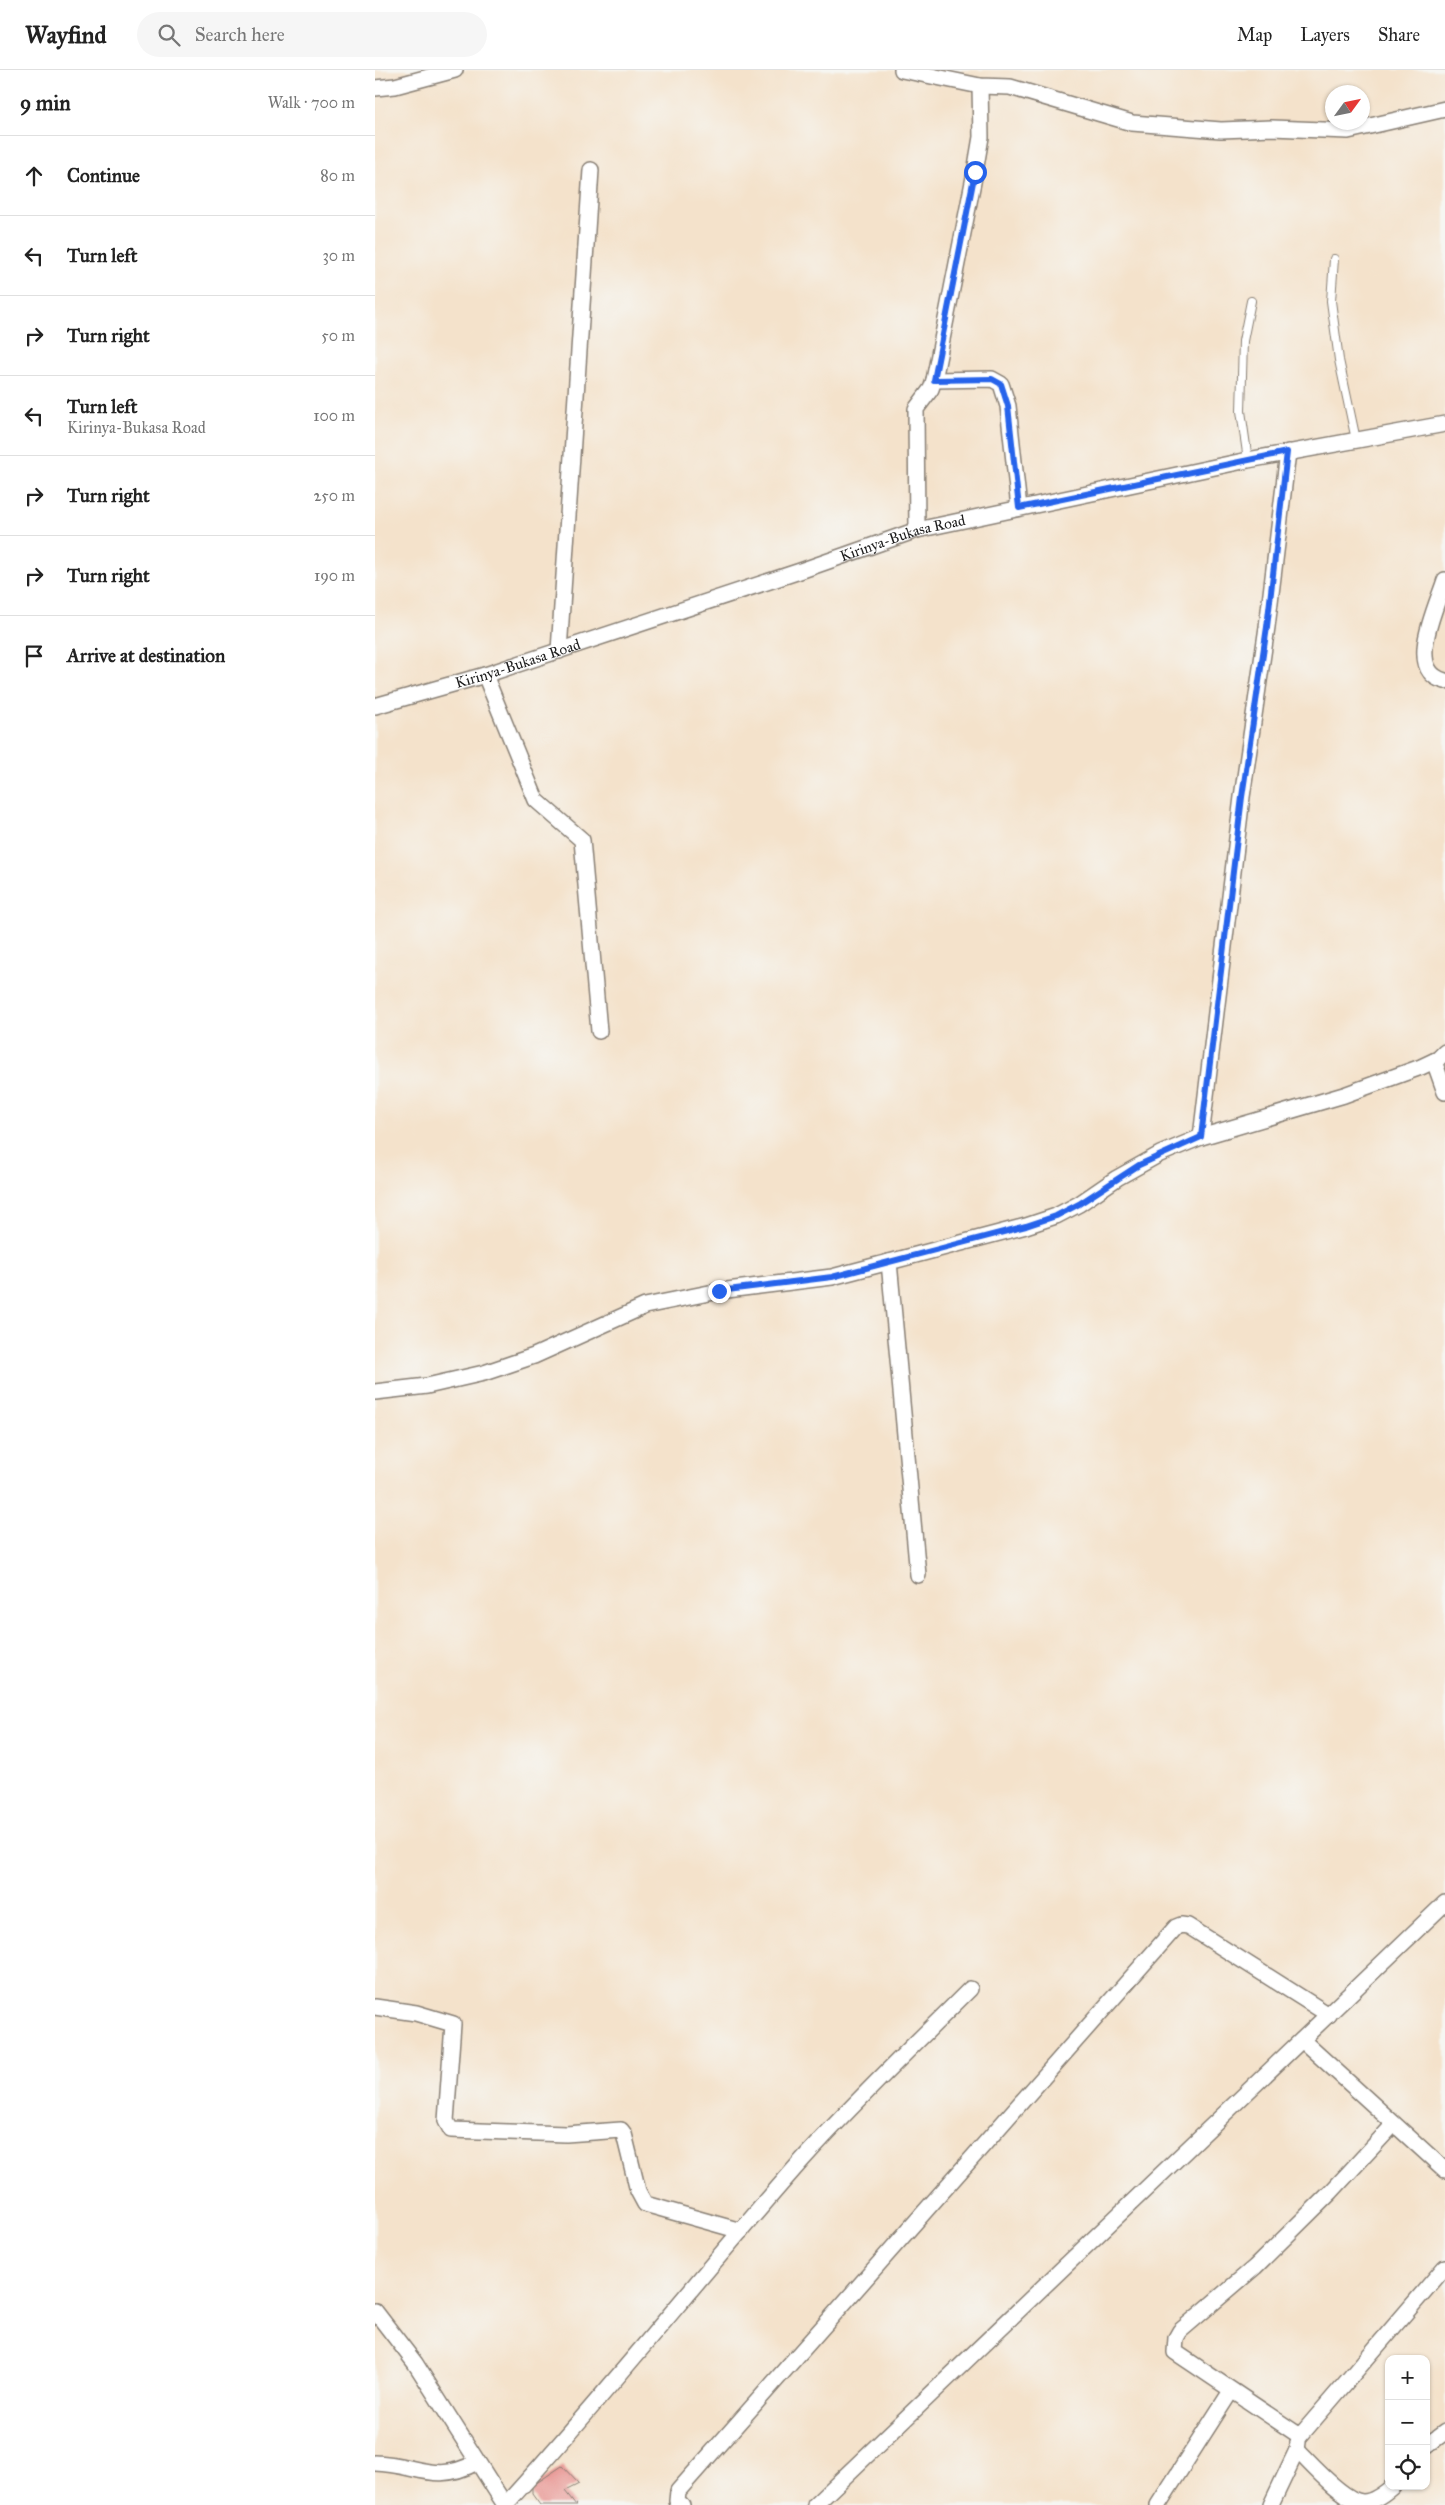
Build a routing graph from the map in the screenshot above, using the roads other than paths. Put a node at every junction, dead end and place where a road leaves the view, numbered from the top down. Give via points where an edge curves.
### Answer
1 (455, 70) edge
2 (902, 70) edge
3 (981, 86) junction
4 (375, 88) edge
5 (1445, 110) edge
6 (591, 170) dead end
7 (1334, 258) dead end
8 (1251, 301) dead end
9 (934, 380) junction
10 (1445, 424) edge
11 (1357, 440) junction
12 (1287, 452) junction
13 (1248, 460) junction
14 (1019, 508) junction
15 (917, 530) junction
16 (1445, 580) edge
17 (559, 651) junction
18 (485, 675) junction
19 (1445, 681) edge
20 (375, 706) edge
21 (599, 1031) dead end
22 (1439, 1057) edge
23 (1445, 1092) edge
24 (1201, 1137) junction
25 (889, 1262) junction
26 (375, 1392) edge
27 (918, 1575) dead end
28 (1445, 1903) edge
29 (970, 1989) dead end
30 (375, 2007) edge
31 (1329, 2015) junction
32 (1302, 2040) junction
33 (1394, 2124) junction
34 (1445, 2170) edge
35 (741, 2231) junction
36 (1445, 2267) edge
37 (375, 2311) edge
38 (1231, 2391) junction
39 (1445, 2432) edge
40 (1298, 2443) junction
41 (1427, 2445) edge
42 (477, 2462) junction
43 (375, 2463) edge
44 (1387, 2490) edge
45 (505, 2505) edge
46 (682, 2505) edge
47 (816, 2505) edge
48 (1158, 2505) edge
49 (1271, 2505) edge

1 - 4 street
2 - 3 street
3 - 5 street via 1010,87 1132,123 1221,130 1348,131
3 - 9 street via 981,137
6 - 17 street
7 - 11 lane via 1331,302 1339,360
8 - 13 lane via 1243,341 1241,411
9 - 14 street via 992,379 1001,384 1008,406
9 - 15 street via 916,409
10 - 11 street, Kirinya-Bukasa Road
11 - 12 street, Kirinya-Bukasa Road
12 - 13 street, Kirinya-Bukasa Road
12 - 24 street
13 - 14 street, Kirinya-Bukasa Road
14 - 15 street, Kirinya-Bukasa Road
15 - 17 street, Kirinya-Bukasa Road
16 - 19 street via 1423,658 1437,679
17 - 18 street, Kirinya-Bukasa Road
18 - 20 street, Kirinya-Bukasa Road
18 - 21 street via 536,800 582,840
22 - 23 street
22 - 24 street via 1344,1095
24 - 25 street via 1139,1165 1056,1216
25 - 26 street via 832,1277 719,1291 645,1306 534,1356 484,1373 427,1386
25 - 27 street
28 - 31 street
29 - 35 street via 805,2157
30 - 35 street via 416,2013 453,2024 445,2121 451,2130 565,2134 621,2130 625,2134 638,2192 645,2204
31 - 32 street
31 - 46 street via 1188,1926 1176,1927 678,2491 677,2500
32 - 33 street
32 - 47 street
33 - 34 street
33 - 38 street via 1262,2260 1180,2331 1175,2353
35 - 45 street
36 - 40 street
37 - 42 street via 415,2363
38 - 40 street
38 - 48 street
39 - 41 street
40 - 44 street via 1326,2480 1360,2502 1368,2502
40 - 49 street
42 - 43 street via 462,2470 443,2474
42 - 45 street

